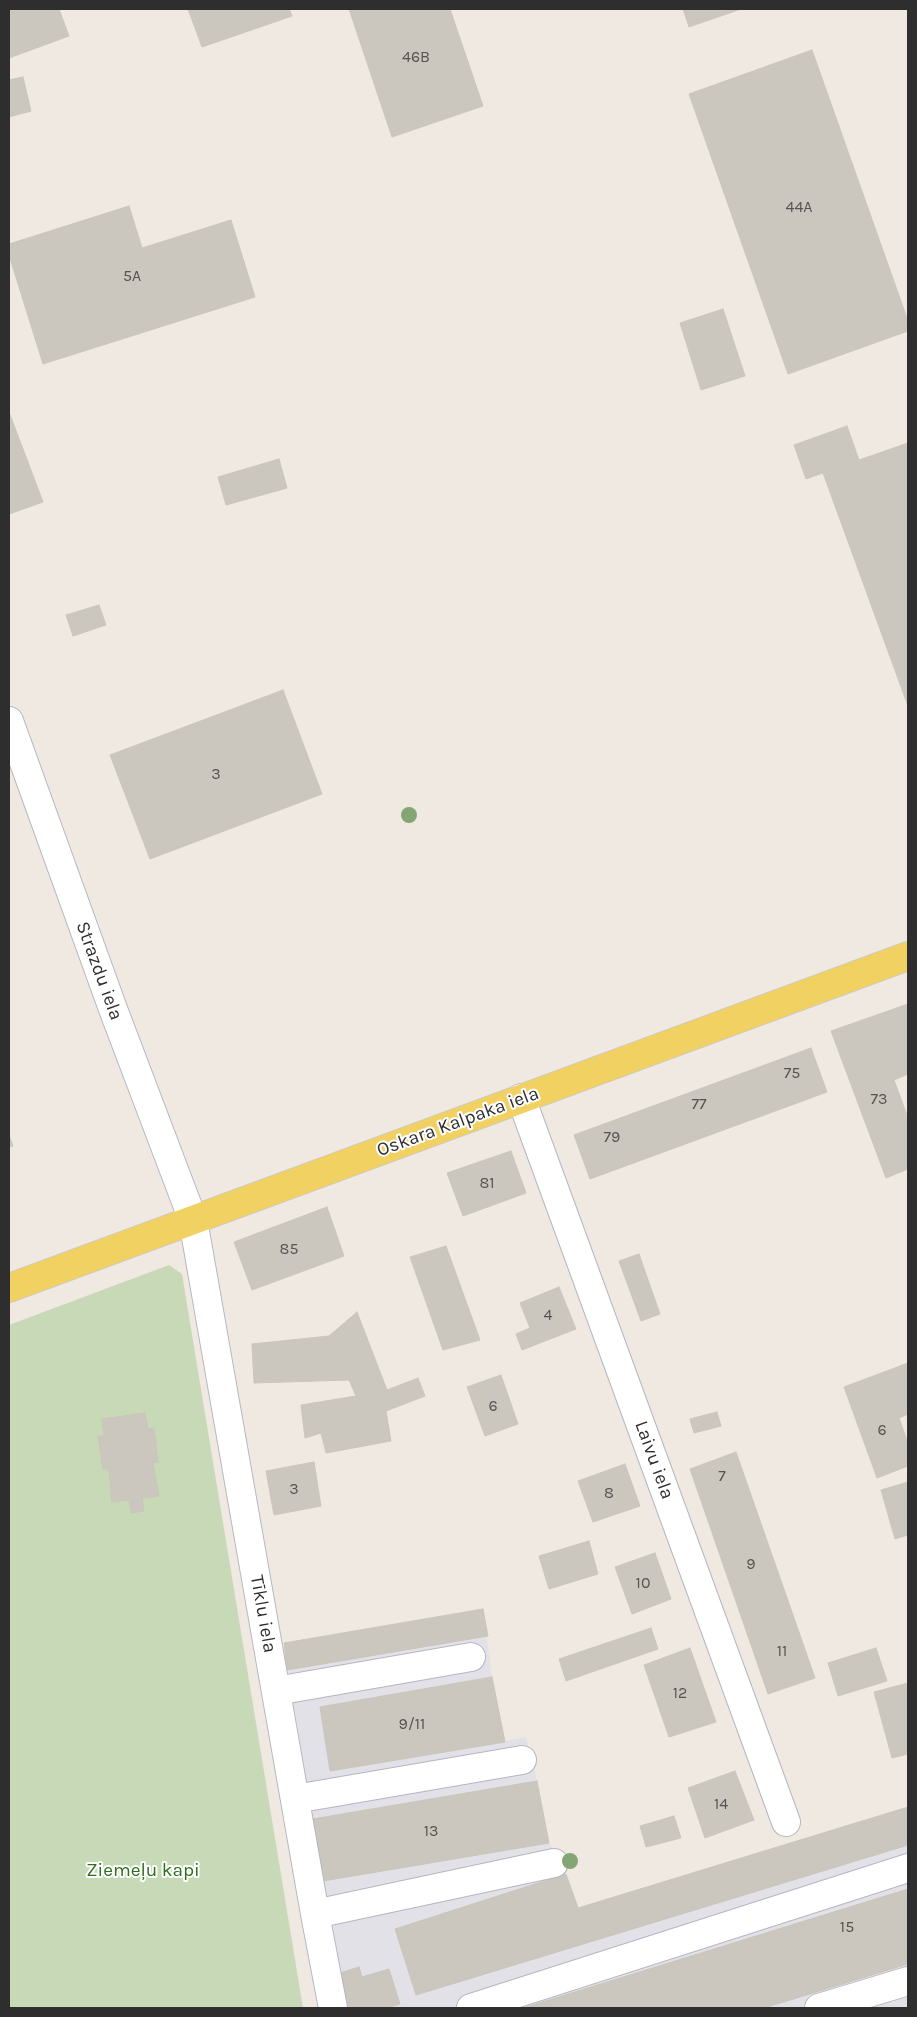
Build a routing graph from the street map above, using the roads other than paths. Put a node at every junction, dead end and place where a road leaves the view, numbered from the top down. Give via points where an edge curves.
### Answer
1 (9, 721) edge
2 (908, 956) edge
3 (522, 1098) junction
4 (193, 1220) junction
5 (9, 1288) edge
6 (471, 1657) dead end
7 (276, 1691) junction
8 (522, 1760) dead end
9 (295, 1799) junction
10 (786, 1822) dead end
11 (554, 1863) dead end
12 (908, 1868) edge
13 (315, 1914) junction
14 (908, 1981) edge
15 (333, 2008) edge
16 (471, 2008) edge
17 (819, 2008) edge

1 - 4 street, Strazdu iela
2 - 3 main road, Oskara Kalpaka iela
3 - 4 main road, Oskara Kalpaka iela
3 - 10 street, Laivu iela
4 - 5 main road, Oskara Kalpaka iela
4 - 7 street, Tīklu iela
6 - 7 street
7 - 9 street, Tīklu iela
8 - 9 street
9 - 13 street, Tīklu iela
11 - 13 street
12 - 16 street
13 - 15 street, Tīklu iela
14 - 17 street

